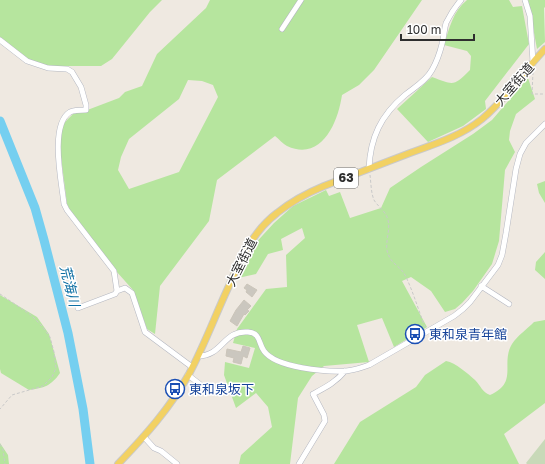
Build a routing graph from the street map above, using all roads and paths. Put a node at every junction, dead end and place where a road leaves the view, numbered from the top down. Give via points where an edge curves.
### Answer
1 (301, 0) edge
2 (461, 0) edge
3 (525, 0) edge
4 (282, 29) dead end
5 (0, 40) edge
6 (545, 49) edge
7 (533, 62) junction
8 (545, 94) edge
9 (545, 124) edge
10 (369, 169) junction
11 (482, 286) junction
12 (117, 291) junction
13 (0, 294) edge
14 (509, 304) dead end
15 (78, 308) dead end
16 (426, 331) junction
17 (198, 356) junction
18 (192, 367) junction
19 (345, 371) junction
20 (188, 375) junction
21 (206, 389) dead end
22 (0, 409) edge
23 (144, 437) junction
24 (0, 444) edge
25 (5, 464) edge
26 (118, 464) edge
27 (176, 464) edge
28 (299, 464) edge

1 - 4 street
2 - 10 street via 447,21 442,45 432,70 425,80 404,96 387,114 377,130
3 - 7 street via 530,16
5 - 12 street via 27,61 48,68 67,69 72,72 81,87 86,110 70,112 59,130 58,154 64,204 114,272
6 - 7 main road, 大室街道 / 63
7 - 8 path via 532,94
7 - 10 main road, 大室街道 / 63 via 503,99 472,126 448,139
9 - 11 street via 522,148 516,169 502,255 498,265
10 - 16 path via 374,199 388,221 388,255 401,269 409,284
10 - 17 main road, 大室街道 / 63 via 293,200 265,223 242,257
11 - 14 street
11 - 16 street via 454,316
12 - 15 street
12 - 18 street via 128,288 145,332
13 - 22 path via 31,315 42,326 50,337 56,368 52,377 43,386 12,395
16 - 19 street via 369,365
17 - 18 main road, 大室街道 / 63
17 - 19 street via 213,352 232,334 249,332 255,334 264,351 275,360 315,370
18 - 20 main road, 大室街道 / 63
19 - 28 street via 331,384 312,394 325,420
20 - 21 street
20 - 23 main road, 大室街道 / 63 via 165,412
23 - 26 main road, 大室街道 / 63
23 - 27 street
24 - 25 path

